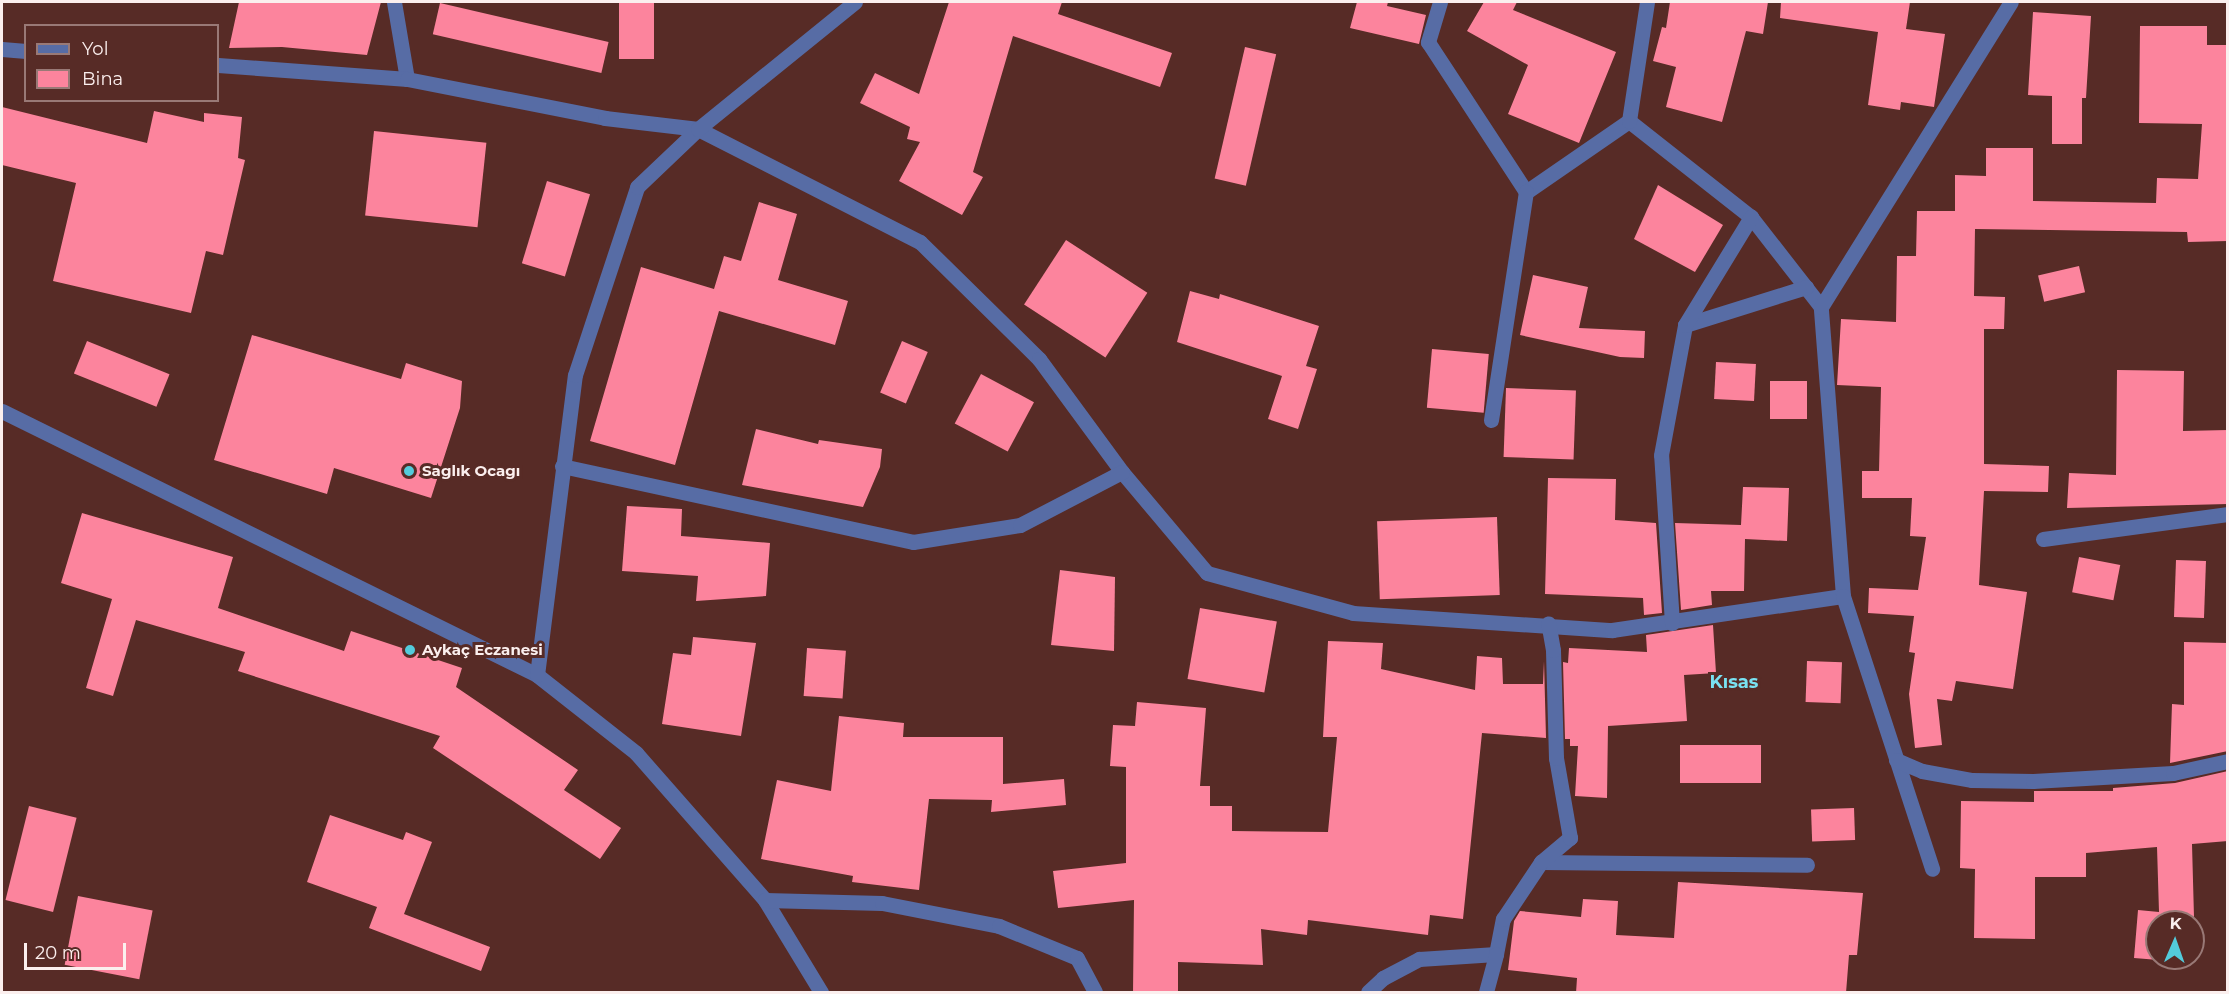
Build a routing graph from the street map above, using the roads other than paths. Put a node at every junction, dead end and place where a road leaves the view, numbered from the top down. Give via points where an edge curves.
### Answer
1 (394, 2) edge
2 (855, 2) edge
3 (1440, 2) edge
4 (1647, 2) edge
5 (2011, 2) edge
6 (2, 49) edge
7 (24, 51) edge
8 (219, 65) edge
9 (407, 79) junction
10 (1629, 121) junction
11 (698, 129) junction
12 (1526, 192) junction
13 (1751, 217) junction
14 (1806, 287) junction
15 (1821, 307) junction
16 (1685, 325) junction
17 (2, 411) edge
18 (1491, 420) dead end
19 (562, 466) junction
20 (1122, 472) junction
21 (2228, 514) edge
22 (2043, 539) dead end
23 (1843, 596) junction
24 (1672, 622) junction
25 (1548, 623) junction
26 (537, 675) junction
27 (1896, 760) junction
28 (2228, 761) edge
29 (1541, 862) junction
30 (1807, 865) dead end
31 (1932, 869) dead end
32 (765, 900) junction
33 (1496, 954) junction
34 (821, 993) edge
35 (1095, 993) edge
36 (1368, 993) edge
37 (1485, 993) edge

1 - 9 street
2 - 11 street
3 - 12 street via 1428,42
4 - 10 street
5 - 15 street
6 - 7 street
8 - 9 street
9 - 11 street via 605,118
10 - 12 street
10 - 13 street
11 - 19 street via 637,187 575,375
11 - 20 street via 920,242 1039,359
12 - 18 street
13 - 14 street
13 - 16 street
14 - 15 street
14 - 16 street
15 - 23 street
16 - 24 street via 1661,455
17 - 26 street
19 - 20 street via 913,543 1020,525
19 - 26 street
20 - 25 street via 1208,573 1353,612
21 - 22 street
23 - 24 street
23 - 27 street
24 - 25 street via 1612,630
25 - 29 street via 1553,650 1556,758 1570,838
26 - 32 street via 636,753
27 - 28 street via 1922,771 1972,780 2033,781 2173,773
27 - 31 street
29 - 30 street
29 - 33 street via 1503,919
32 - 34 street
32 - 35 street via 882,903 999,926 1077,958
33 - 36 street via 1419,959 1383,978
33 - 37 street

